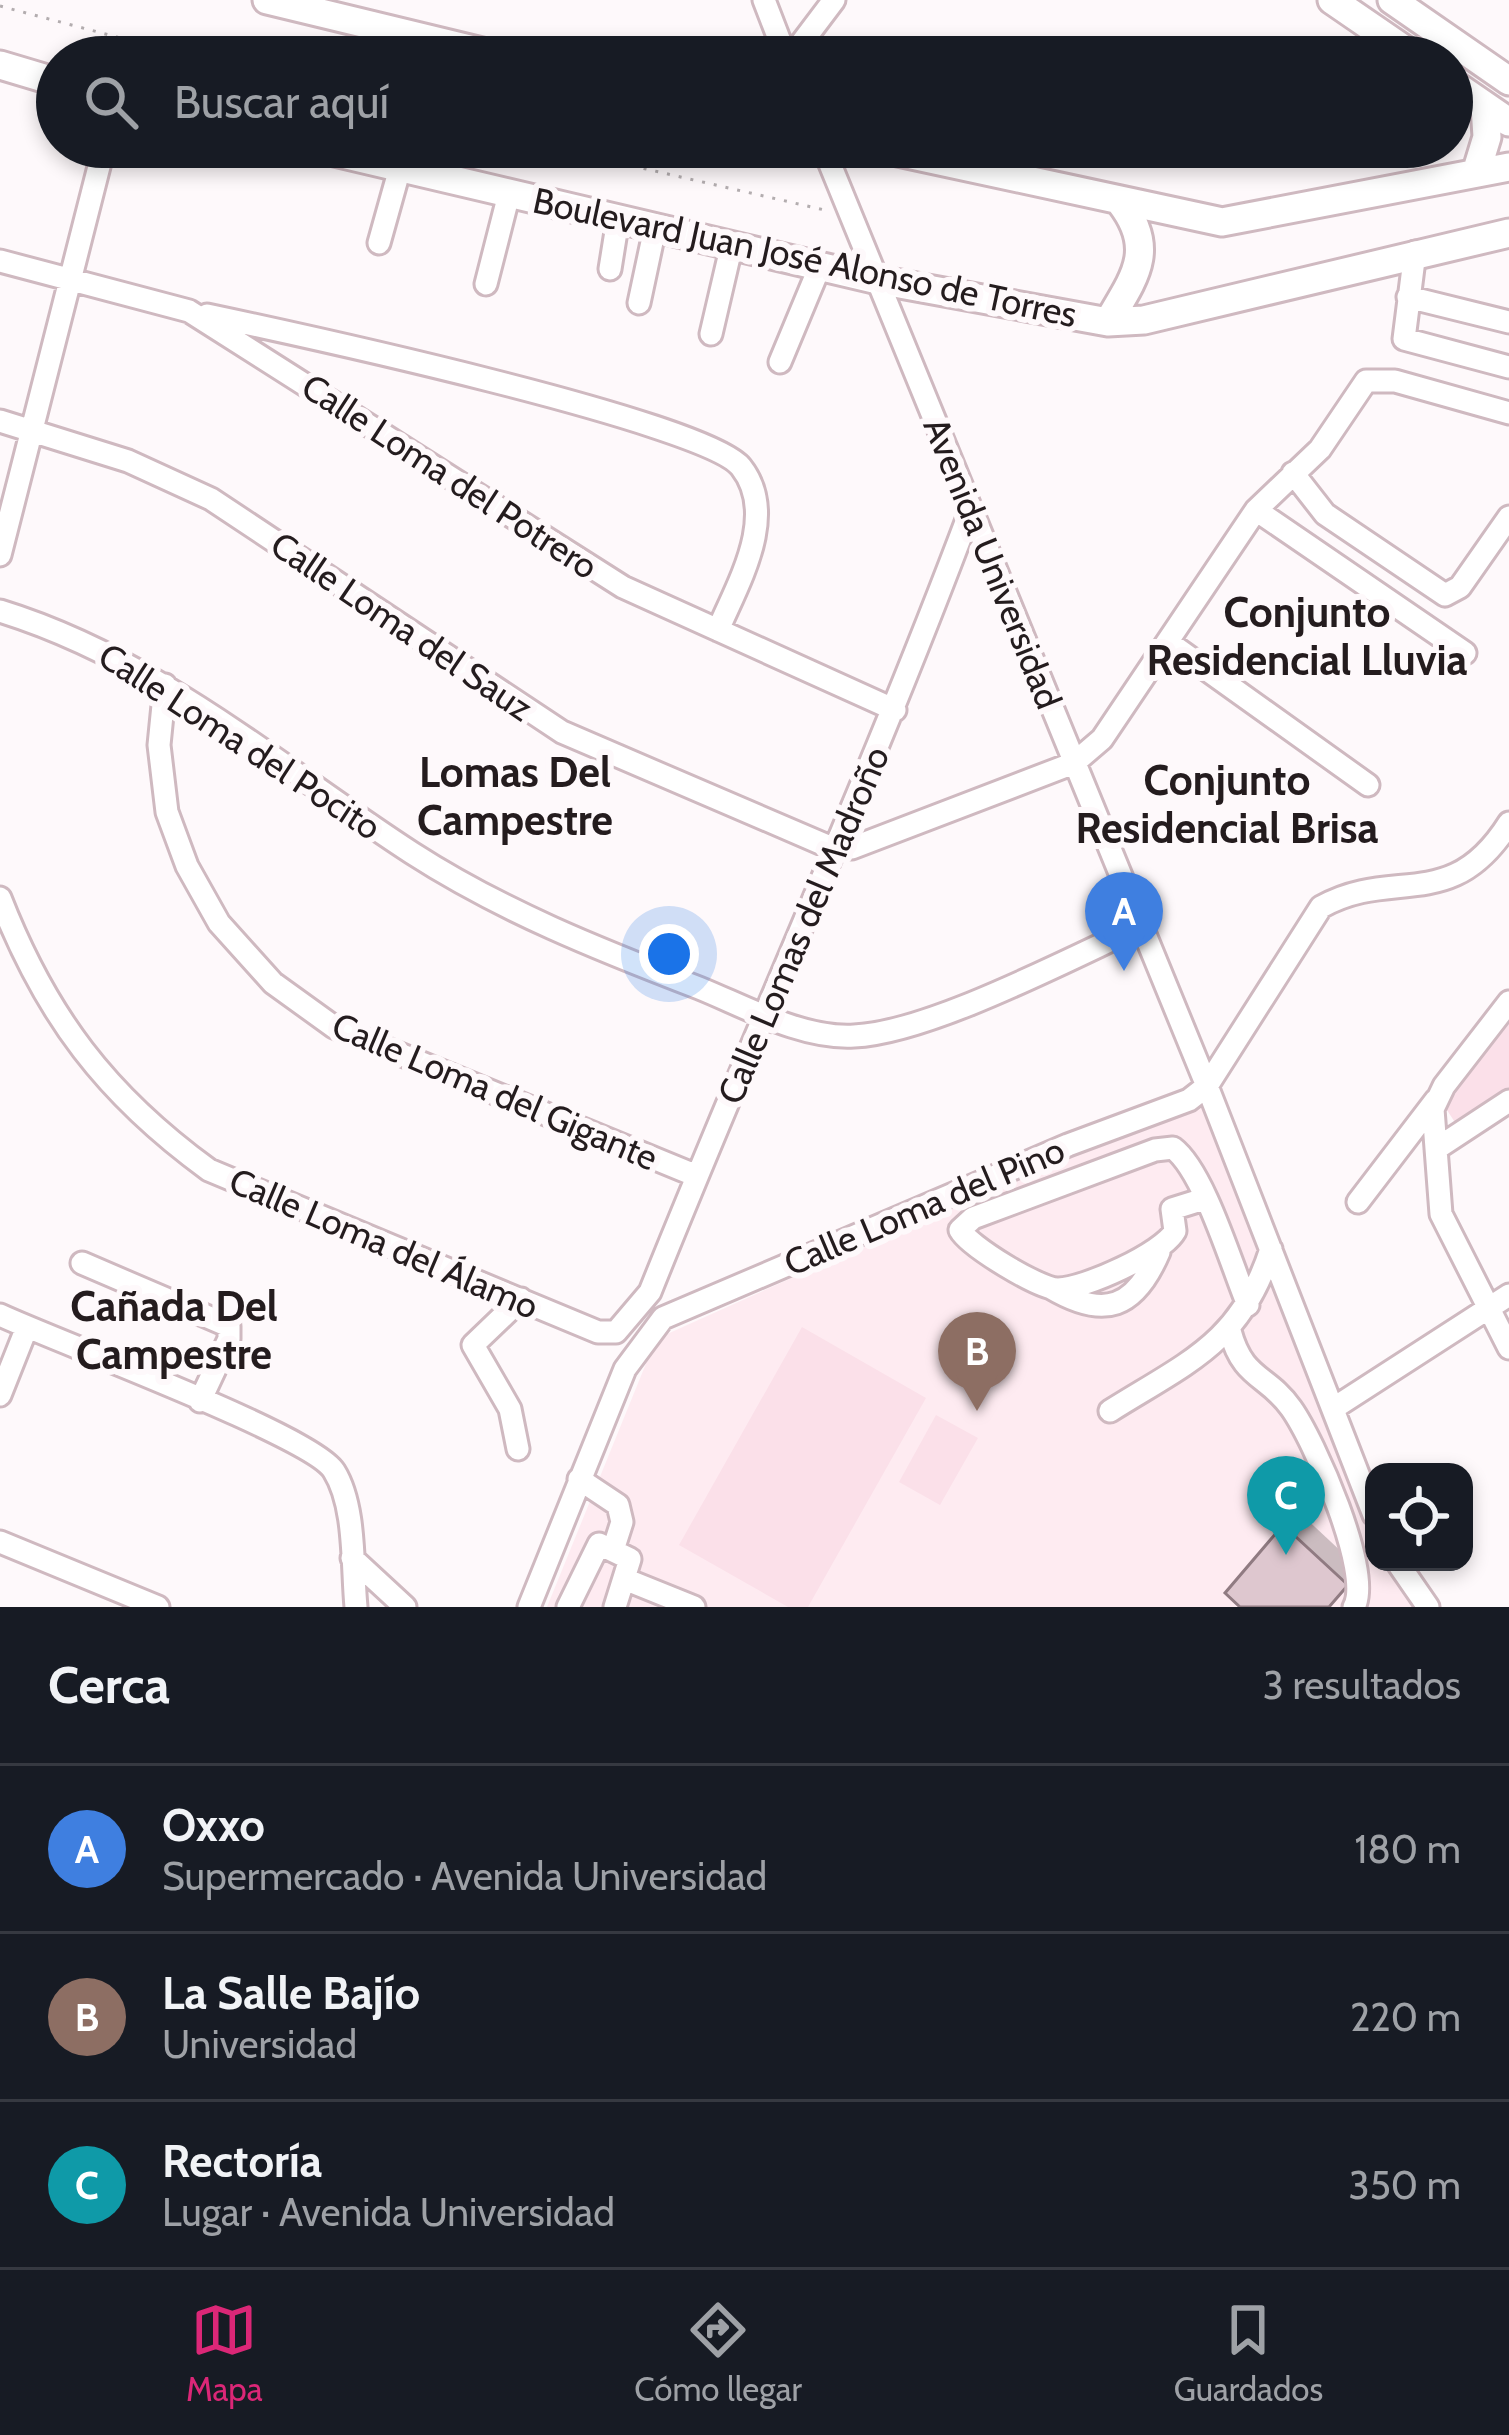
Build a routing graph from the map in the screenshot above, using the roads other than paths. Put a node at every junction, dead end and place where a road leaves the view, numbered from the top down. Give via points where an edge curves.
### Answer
1 (267, 0) edge
2 (764, 0) edge
3 (834, 0) edge
4 (1332, 0) edge
5 (1392, 0) edge
6 (416, 36) edge
7 (780, 36) edge
8 (806, 36) edge
9 (1384, 36) edge
10 (1444, 36) edge
11 (1473, 56) edge
12 (0, 65) edge
13 (36, 76) edge
14 (1509, 81) edge
15 (1473, 98) edge
16 (1485, 106) junction
17 (1509, 122) edge
18 (1509, 167) edge
19 (99, 168) edge
20 (400, 168) joint
21 (831, 168) edge
22 (967, 168) edge
23 (1476, 172) junction
24 (509, 194) junction
25 (1121, 203) junction
26 (618, 219) junction
27 (656, 228) junction
28 (1509, 233) edge
29 (380, 243) dead end
30 (732, 244) junction
31 (1414, 252) junction
32 (0, 260) edge
33 (820, 266) junction
34 (610, 269) dead end
35 (72, 277) junction
36 (878, 280) junction
37 (486, 284) dead end
38 (1408, 297) junction
39 (639, 303) dead end
40 (189, 311) junction
41 (1108, 322) junction
42 (1509, 322) edge
43 (710, 334) dead end
44 (301, 335) junction
45 (780, 362) dead end
46 (1509, 367) edge
47 (284, 368) junction
48 (1509, 413) edge
49 (0, 421) edge
50 (32, 430) junction
51 (1293, 473) junction
52 (971, 509) junction
53 (1256, 510) junction
54 (1509, 517) edge
55 (0, 555) edge
56 (0, 611) edge
57 (718, 630) junction
58 (1168, 642) junction
59 (1465, 653) dead end
60 (165, 685) junction
61 (895, 710) junction
62 (1074, 763) junction
63 (1368, 785) dead end
64 (1509, 823) edge
65 (832, 848) junction
66 (0, 898) edge
67 (1141, 926) junction
68 (1509, 1002) edge
69 (764, 1013) junction
70 (1207, 1085) junction
71 (1436, 1100) junction
72 (1509, 1102) edge
73 (1436, 1149) junction
74 (697, 1176) junction
75 (1204, 1199) junction
76 (1358, 1202) dead end
77 (1270, 1249) junction
78 (1159, 1252) junction
79 (82, 1263) dead end
80 (1051, 1288) junction
81 (1509, 1295) edge
82 (521, 1299) junction
83 (1248, 1305) junction
84 (1487, 1309) junction
85 (0, 1315) edge
86 (27, 1328) junction
87 (1231, 1331) junction
88 (616, 1332) joint
89 (1509, 1348) edge
90 (0, 1395) edge
91 (200, 1401) junction
92 (1334, 1408) junction
93 (1110, 1411) dead end
94 (518, 1449) dead end
95 (579, 1479) junction
96 (1365, 1491) edge
97 (0, 1542) edge
98 (614, 1547) junction
99 (352, 1558) junction
100 (1403, 1571) edge
101 (627, 1580) junction
102 (158, 1607) edge
103 (356, 1607) edge
104 (405, 1607) edge
105 (529, 1607) edge
106 (568, 1607) edge
107 (615, 1607) edge
108 (694, 1607) edge
109 (1354, 1607) edge
110 (1428, 1607) edge

1 - 6 main road
2 - 7 street
3 - 8 street
4 - 9 main road
5 - 10 main road
11 - 14 main road
12 - 13 main road
15 - 16 main road
16 - 17 main road
16 - 23 main road via 1487,137
18 - 23 main road
19 - 35 street
20 - 24 main road, Boulevard Juan José Alonso de Torres
20 - 29 street
21 - 36 street, Avenida Universidad
22 - 25 main road
23 - 25 main road via 1236,221
24 - 26 main road, Boulevard Juan José Alonso de Torres
24 - 37 street
25 - 41 main road via 1142,263
26 - 27 main road, Boulevard Juan José Alonso de Torres
26 - 34 street
27 - 30 main road, Boulevard Juan José Alonso de Torres
27 - 39 street
28 - 31 main road, Boulevard Juan José Alonso de Torres
30 - 33 main road, Boulevard Juan José Alonso de Torres
30 - 43 street
31 - 38 street
31 - 41 main road, Boulevard Juan José Alonso de Torres via 1144,320
32 - 35 street, Calle Loma del Potrero
33 - 36 main road, Boulevard Juan José Alonso de Torres
33 - 45 street
35 - 40 street, Calle Loma del Potrero
35 - 50 street
36 - 41 main road, Boulevard Juan José Alonso de Torres
36 - 52 street, Avenida Universidad
38 - 42 street
38 - 46 street via 1406,342
40 - 44 street
40 - 47 street, Calle Loma del Potrero
44 - 47 street
44 - 57 street via 640,421 725,451 753,489 756,520
47 - 57 street, Calle Loma del Potrero via 622,586
48 - 51 street via 1372,379
49 - 50 street, Calle Loma del Sauz
50 - 55 street
50 - 65 street, Calle Loma del Sauz via 211,499 562,732
51 - 53 street
51 - 54 street via 1325,514 1444,595 1460,587
52 - 61 street, Calle Lomas del Madroño
52 - 62 street, Avenida Universidad
53 - 58 street
53 - 59 street
56 - 60 street, Calle Loma del Pocito via 91,644
57 - 61 street, Calle Loma del Potrero
58 - 62 street via 1102,739
58 - 63 street
60 - 69 street, Calle Loma del Pocito via 481,895
60 - 74 street, Calle Loma del Gigante via 159,745 167,812 219,922 273,983 334,1027
61 - 65 street, Calle Lomas del Madroño
62 - 65 street via 864,845
62 - 67 street, Avenida Universidad
64 - 70 street via 1484,856 1442,882 1321,907
65 - 69 street, Calle Lomas del Madroño
66 - 82 street, Calle Loma del Álamo via 30,975 62,1023 161,1136 275,1202
67 - 69 street, Calle Loma del Pocito via 877,1034 828,1035
67 - 70 street, Avenida Universidad
68 - 71 street
69 - 74 street, Calle Lomas del Madroño
70 - 77 street, Avenida Universidad
70 - 95 street, Calle Loma del Pino via 1189,1100 680,1309 646,1335 625,1369
71 - 73 street
71 - 76 street
72 - 73 street
73 - 84 street via 1441,1214
74 - 88 street, Calle Lomas del Madroño via 650,1292
75 - 78 street via 1172,1209 1175,1231
75 - 80 street via 1180,1152 1166,1147 964,1224 963,1237
75 - 83 street
77 - 83 street
77 - 92 street, Avenida Universidad
78 - 80 street
78 - 80 street via 1132,1298 1094,1307
79 - 91 street via 229,1326
81 - 84 street
82 - 88 street, Calle Loma del Álamo via 598,1333
82 - 94 street via 473,1345 510,1409
83 - 87 street
84 - 89 street
84 - 92 street
85 - 86 street
86 - 90 street
86 - 91 street
87 - 93 street
87 - 109 street via 1247,1372 1281,1396 1308,1434 1353,1553
91 - 99 street via 328,1462 345,1502
92 - 96 street, Avenida Universidad
95 - 98 street via 618,1505
95 - 105 street
97 - 102 street
98 - 101 street via 631,1559
98 - 106 street via 595,1546
99 - 103 street
99 - 104 street
100 - 110 street
101 - 107 street
101 - 108 street

